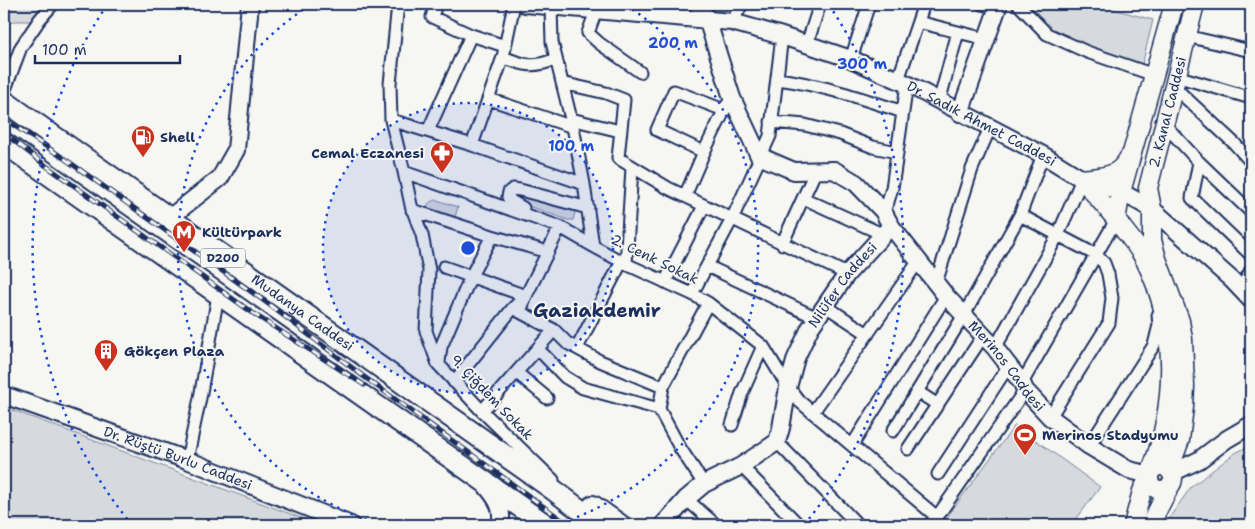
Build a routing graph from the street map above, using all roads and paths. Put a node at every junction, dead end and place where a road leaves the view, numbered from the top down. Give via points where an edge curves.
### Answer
1 (54, 4) edge
2 (250, 4) edge
3 (398, 4) edge
4 (436, 4) edge
5 (514, 4) edge
6 (525, 4) edge
7 (698, 4) edge
8 (742, 4) edge
9 (820, 4) edge
10 (869, 4) edge
11 (924, 4) edge
12 (1018, 4) edge
13 (1174, 4) edge
14 (1195, 4) edge
15 (993, 5) edge
16 (551, 7) junction
17 (653, 10) edge
18 (596, 11) junction
19 (707, 19) junction
20 (732, 22) junction
21 (918, 22) junction
22 (958, 32) junction
23 (471, 35) junction
24 (782, 36) junction
25 (1186, 36) junction
26 (986, 39) junction
27 (808, 44) junction
28 (504, 52) junction
29 (1251, 52) edge
30 (556, 59) junction
31 (851, 59) junction
32 (640, 72) dead end
33 (1154, 75) junction
34 (778, 79) junction
35 (902, 82) junction
36 (1175, 82) junction
37 (562, 83) junction
38 (4, 92) edge
39 (1251, 98) edge
40 (489, 99) junction
41 (4, 101) edge
42 (940, 102) junction
43 (728, 104) junction
44 (903, 112) junction
45 (960, 113) junction
46 (391, 120) junction
47 (771, 122) junction
48 (572, 123) junction
49 (1164, 124) junction
50 (990, 128) junction
51 (620, 131) junction
52 (428, 132) junction
53 (4, 143) edge
54 (1235, 144) junction
55 (472, 145) junction
56 (1134, 148) junction
57 (1251, 148) edge
58 (704, 152) junction
59 (897, 152) junction
60 (1043, 155) junction
61 (759, 156) junction
62 (1199, 162) junction
63 (1251, 162) edge
64 (632, 168) junction
65 (816, 170) junction
66 (404, 172) junction
67 (1082, 179) junction
68 (584, 184) junction
69 (1121, 192) junction
70 (685, 196) junction
71 (803, 198) junction
72 (704, 206) junction
73 (588, 208) junction
74 (412, 210) junction
75 (1251, 212) edge
76 (1020, 215) junction
77 (1152, 215) junction
78 (168, 219) junction
79 (732, 219) junction
80 (1116, 220) junction
81 (885, 224) junction
82 (560, 227) junction
83 (591, 232) junction
84 (1058, 235) junction
85 (492, 236) junction
86 (782, 244) junction
87 (593, 246) junction
88 (548, 252) junction
89 (1096, 255) junction
90 (1251, 255) edge
91 (918, 262) junction
92 (624, 263) junction
93 (707, 266) junction
94 (444, 267) dead end
95 (1251, 270) edge
96 (847, 274) junction
97 (471, 276) junction
98 (665, 282) junction
99 (936, 283) junction
100 (692, 294) junction
101 (1246, 294) edge
102 (218, 295) junction
103 (526, 296) junction
104 (946, 296) junction
105 (708, 303) junction
106 (820, 312) junction
107 (964, 315) junction
108 (554, 330) junction
109 (868, 334) junction
110 (983, 336) junction
111 (1162, 344) junction
112 (763, 346) junction
113 (577, 348) junction
114 (995, 348) junction
115 (538, 349) junction
116 (438, 364) junction
117 (1009, 365) junction
118 (517, 373) junction
119 (454, 382) junction
120 (663, 387) junction
121 (788, 387) junction
122 (1024, 387) junction
123 (918, 392) junction
124 (4, 395) edge
125 (547, 398) dead end
126 (938, 405) junction
127 (659, 409) junction
128 (482, 411) junction
129 (444, 412) junction
130 (813, 412) junction
131 (1050, 417) junction
132 (732, 425) dead end
133 (1251, 426) edge
134 (893, 431) dead end
135 (1251, 437) edge
136 (777, 442) junction
137 (852, 444) junction
138 (1089, 446) junction
139 (908, 449) dead end
140 (187, 460) junction
141 (741, 466) junction
142 (938, 474) dead end
143 (1150, 475) junction
144 (1171, 477) junction
145 (480, 480) junction
146 (553, 480) junction
147 (704, 484) junction
148 (686, 499) junction
149 (315, 511) junction
150 (933, 521) edge
151 (792, 523) edge
152 (327, 525) edge
153 (350, 525) edge
154 (500, 525) edge
155 (534, 525) edge
156 (546, 525) edge
157 (600, 525) edge
158 (620, 525) edge
159 (664, 525) edge
160 (716, 525) edge
161 (858, 525) edge
162 (1133, 525) edge
163 (1150, 525) edge

1 - 38 street via 21,47
2 - 78 main road via 236,150 220,178
3 - 46 street, 9. Çiğdem Sokak via 390,84
4 - 23 street via 432,17
5 - 28 street
6 - 16 main road, Dr. Sadık Ahmet Caddesi
7 - 19 main road
8 - 20 street
9 - 27 street
10 - 31 street
11 - 21 street
12 - 33 street via 1047,34
13 - 33 main road, 2. Kanal Caddesi
14 - 25 main road, 2. Kanal Caddesi
15 - 26 main road
16 - 18 main road, Dr. Sadık Ahmet Caddesi
16 - 30 street, 2. Cenk Sokak
17 - 18 main road, Dr. Sadık Ahmet Caddesi
17 - 19 main road, Dr. Sadık Ahmet Caddesi
18 - 32 street via 588,33
19 - 20 main road, Dr. Sadık Ahmet Caddesi
19 - 43 main road via 727,81
20 - 24 main road, Dr. Sadık Ahmet Caddesi
21 - 22 street
21 - 35 street
22 - 26 street
22 - 42 street
23 - 28 street
23 - 52 street
24 - 27 main road, Dr. Sadık Ahmet Caddesi
24 - 34 street
25 - 29 street
25 - 36 main road, 2. Kanal Caddesi
26 - 45 main road
27 - 31 main road, Dr. Sadık Ahmet Caddesi
28 - 30 street via 518,64 540,65
28 - 40 street
30 - 37 street, 2. Cenk Sokak
31 - 35 main road, Dr. Sadık Ahmet Caddesi
33 - 56 main road, 2. Kanal Caddesi
34 - 44 street via 827,87
34 - 47 street
35 - 42 main road, Dr. Sadık Ahmet Caddesi
35 - 44 street
36 - 39 street
36 - 49 main road, 2. Kanal Caddesi
36 - 54 street
37 - 48 street, 2. Cenk Sokak
37 - 51 street via 624,100
40 - 48 street
40 - 55 street
41 - 78 highway, Mudanya Caddesi / D200
42 - 45 main road, Dr. Sadık Ahmet Caddesi
43 - 58 street
43 - 58 street via 674,90 657,130
43 - 61 main road
44 - 59 street
45 - 50 main road, Dr. Sadık Ahmet Caddesi
46 - 52 street
46 - 66 street, 9. Çiğdem Sokak
47 - 59 street via 805,124
47 - 61 street via 770,136
48 - 51 street
48 - 68 street, 2. Cenk Sokak
49 - 62 street
49 - 77 main road, 2. Kanal Caddesi via 1148,188
50 - 60 main road, Dr. Sadık Ahmet Caddesi
50 - 99 street via 972,169
51 - 64 street via 618,158
52 - 55 street
53 - 102 highway, D200
54 - 57 street
54 - 63 street
55 - 68 street
56 - 67 main road via 1114,174
56 - 69 main road, 2. Kanal Caddesi
58 - 70 street
59 - 81 street
60 - 67 main road, Dr. Sadık Ahmet Caddesi
60 - 76 street
61 - 65 main road via 794,170
61 - 79 street
62 - 75 street
62 - 90 street via 1192,198
64 - 70 street
64 - 92 street
65 - 71 street
65 - 81 main road via 834,170 856,183
66 - 74 street, 9. Çiğdem Sokak
66 - 82 street
67 - 69 main road, Dr. Sadık Ahmet Caddesi
67 - 80 main road
67 - 84 street
68 - 73 street, 2. Cenk Sokak
69 - 77 main road, Dr. Sadık Ahmet Caddesi
69 - 80 main road, 2. Kanal Caddesi
70 - 72 street
71 - 81 street
71 - 86 street
72 - 79 street
72 - 98 street
73 - 83 street, 2. Cenk Sokak
73 - 83 street via 513,189 508,197 518,206
74 - 85 street
74 - 116 street, 9. Çiğdem Sokak via 422,235 429,270 426,331
76 - 84 street
76 - 107 street
77 - 80 main road via 1148,228 1140,232 1131,233
77 - 101 main road, Dr. Sadık Ahmet Caddesi
77 - 144 main road, 2. Kanal Caddesi via 1152,240 1180,321 1185,366 1180,440
78 - 129 highway, Mudanya Caddesi / D200
79 - 86 street
79 - 93 street
80 - 89 street
80 - 111 main road via 1144,259 1162,302
81 - 91 main road, Merinos Caddesi
81 - 96 main road, Nilüfer Caddesi
82 - 87 street
82 - 88 street
83 - 87 street, 2. Cenk Sokak
84 - 89 street
84 - 114 street
85 - 88 street
85 - 97 street
86 - 96 street
87 - 92 street, 2. Cenk Sokak
88 - 103 street
89 - 122 street
89 - 131 street via 1108,274 1112,298 1110,323
91 - 99 main road, Merinos Caddesi
91 - 109 street
92 - 98 street, 2. Cenk Sokak
92 - 113 street
93 - 100 street
93 - 106 street
94 - 97 street
95 - 101 street
96 - 106 main road, Nilüfer Caddesi
97 - 103 street
97 - 116 street via 441,347
98 - 100 street, 2. Cenk Sokak
99 - 104 main road, Merinos Caddesi
100 - 105 street, 2. Cenk Sokak
102 - 140 street
102 - 145 highway, D200
103 - 108 street via 520,312
103 - 119 street
104 - 107 main road, Merinos Caddesi
104 - 137 street
105 - 112 street, 2. Cenk Sokak
105 - 120 street
106 - 109 street
106 - 121 main road, Nilüfer Caddesi via 796,358
107 - 110 main road, Merinos Caddesi
107 - 123 street
108 - 113 street
108 - 115 street
109 - 130 street
110 - 114 main road, Merinos Caddesi
110 - 126 street
111 - 138 street
111 - 143 main road via 1167,417
112 - 121 street, 2. Cenk Sokak
112 - 132 street
113 - 120 street
114 - 117 main road, Merinos Caddesi
115 - 118 street
115 - 127 street via 566,377 583,388
116 - 119 street, 9. Çiğdem Sokak
117 - 122 main road, Merinos Caddesi
117 - 142 street
118 - 125 street
118 - 128 street
119 - 128 street, 9. Çiğdem Sokak
120 - 127 street
121 - 130 street, 2. Cenk Sokak
121 - 136 main road, Nilüfer Caddesi
122 - 131 main road, Merinos Caddesi
122 - 150 street
123 - 126 street
123 - 134 street
124 - 140 main road, Dr. Rüştü Burlu Caddesi
126 - 139 street
127 - 147 street
128 - 146 street, 9. Çiğdem Sokak
129 - 146 highway
129 - 157 highway, Mudanya Caddesi / D200
130 - 137 street, 2. Cenk Sokak
131 - 138 main road, Merinos Caddesi
133 - 144 main road
135 - 144 main road via 1207,464
136 - 141 main road
136 - 161 street
137 - 150 street, 2. Cenk Sokak
138 - 143 main road, Merinos Caddesi via 1129,470
140 - 149 main road, Dr. Rüştü Burlu Caddesi
141 - 147 main road
141 - 151 street
143 - 144 main road via 1152,485 1158,489 1165,489
143 - 162 main road
144 - 163 main road
145 - 154 main road via 499,502
145 - 155 highway
145 - 156 highway, D200
146 - 158 highway
147 - 148 main road
148 - 159 main road
148 - 160 street
149 - 152 street
149 - 153 main road, Dr. Rüştü Burlu Caddesi

